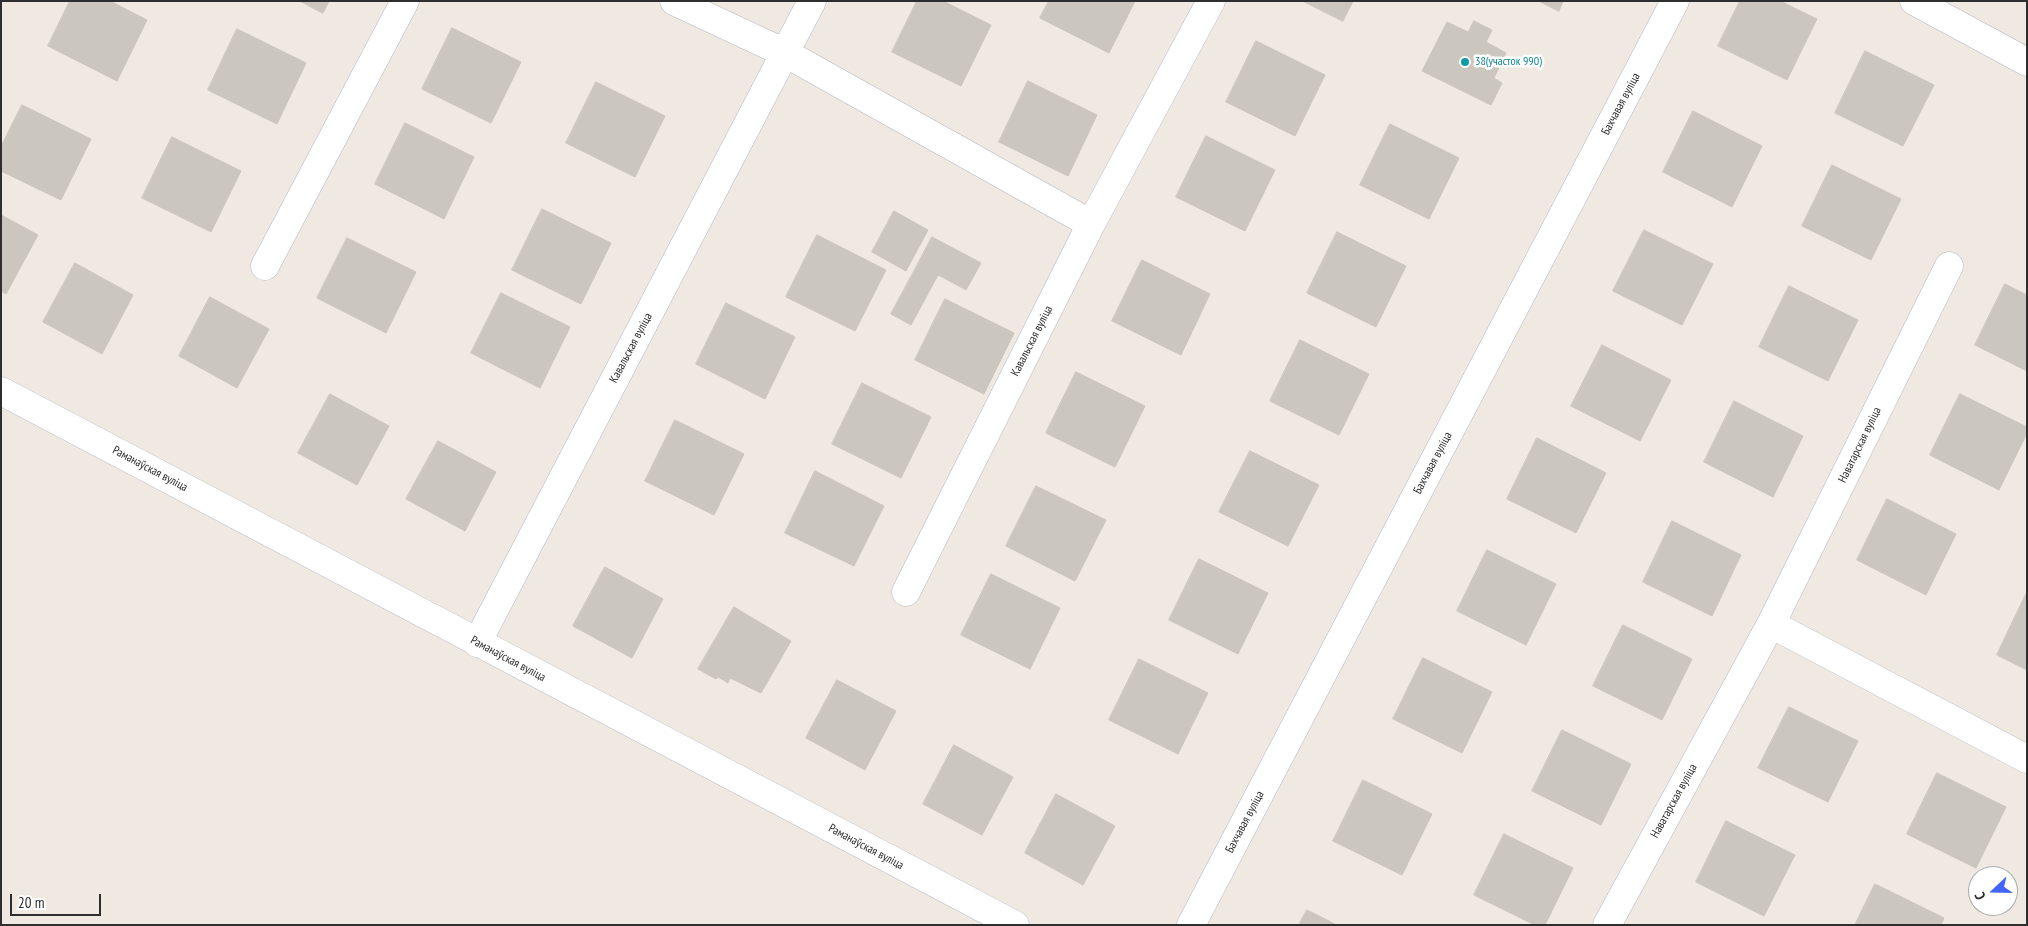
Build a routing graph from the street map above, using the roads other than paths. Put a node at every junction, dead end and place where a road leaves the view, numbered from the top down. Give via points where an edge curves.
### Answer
1 (405, 1) edge
2 (674, 1) edge
3 (812, 1) edge
4 (1211, 1) edge
5 (1675, 1) edge
6 (1914, 1) edge
7 (785, 54) junction
8 (2027, 62) edge
9 (1091, 224) junction
10 (265, 266) dead end
11 (1949, 266) dead end
12 (1, 391) edge
13 (906, 592) dead end
14 (1771, 624) junction
15 (477, 643) junction
16 (2027, 759) edge
17 (1015, 925) edge
18 (1191, 925) edge
19 (1606, 925) edge

1 - 10 street
2 - 7 street
3 - 7 street, Кавальская вуліца
4 - 9 street, Кавальская вуліца
5 - 18 street, Бахчавая вуліца
6 - 8 street
7 - 9 street
7 - 15 street, Кавальская вуліца
9 - 13 street, Кавальская вуліца
11 - 14 street, Наватарская вуліца
12 - 15 street, Раманаўская вуліца
14 - 16 street
14 - 19 street, Наватарская вуліца
15 - 17 street, Раманаўская вуліца

